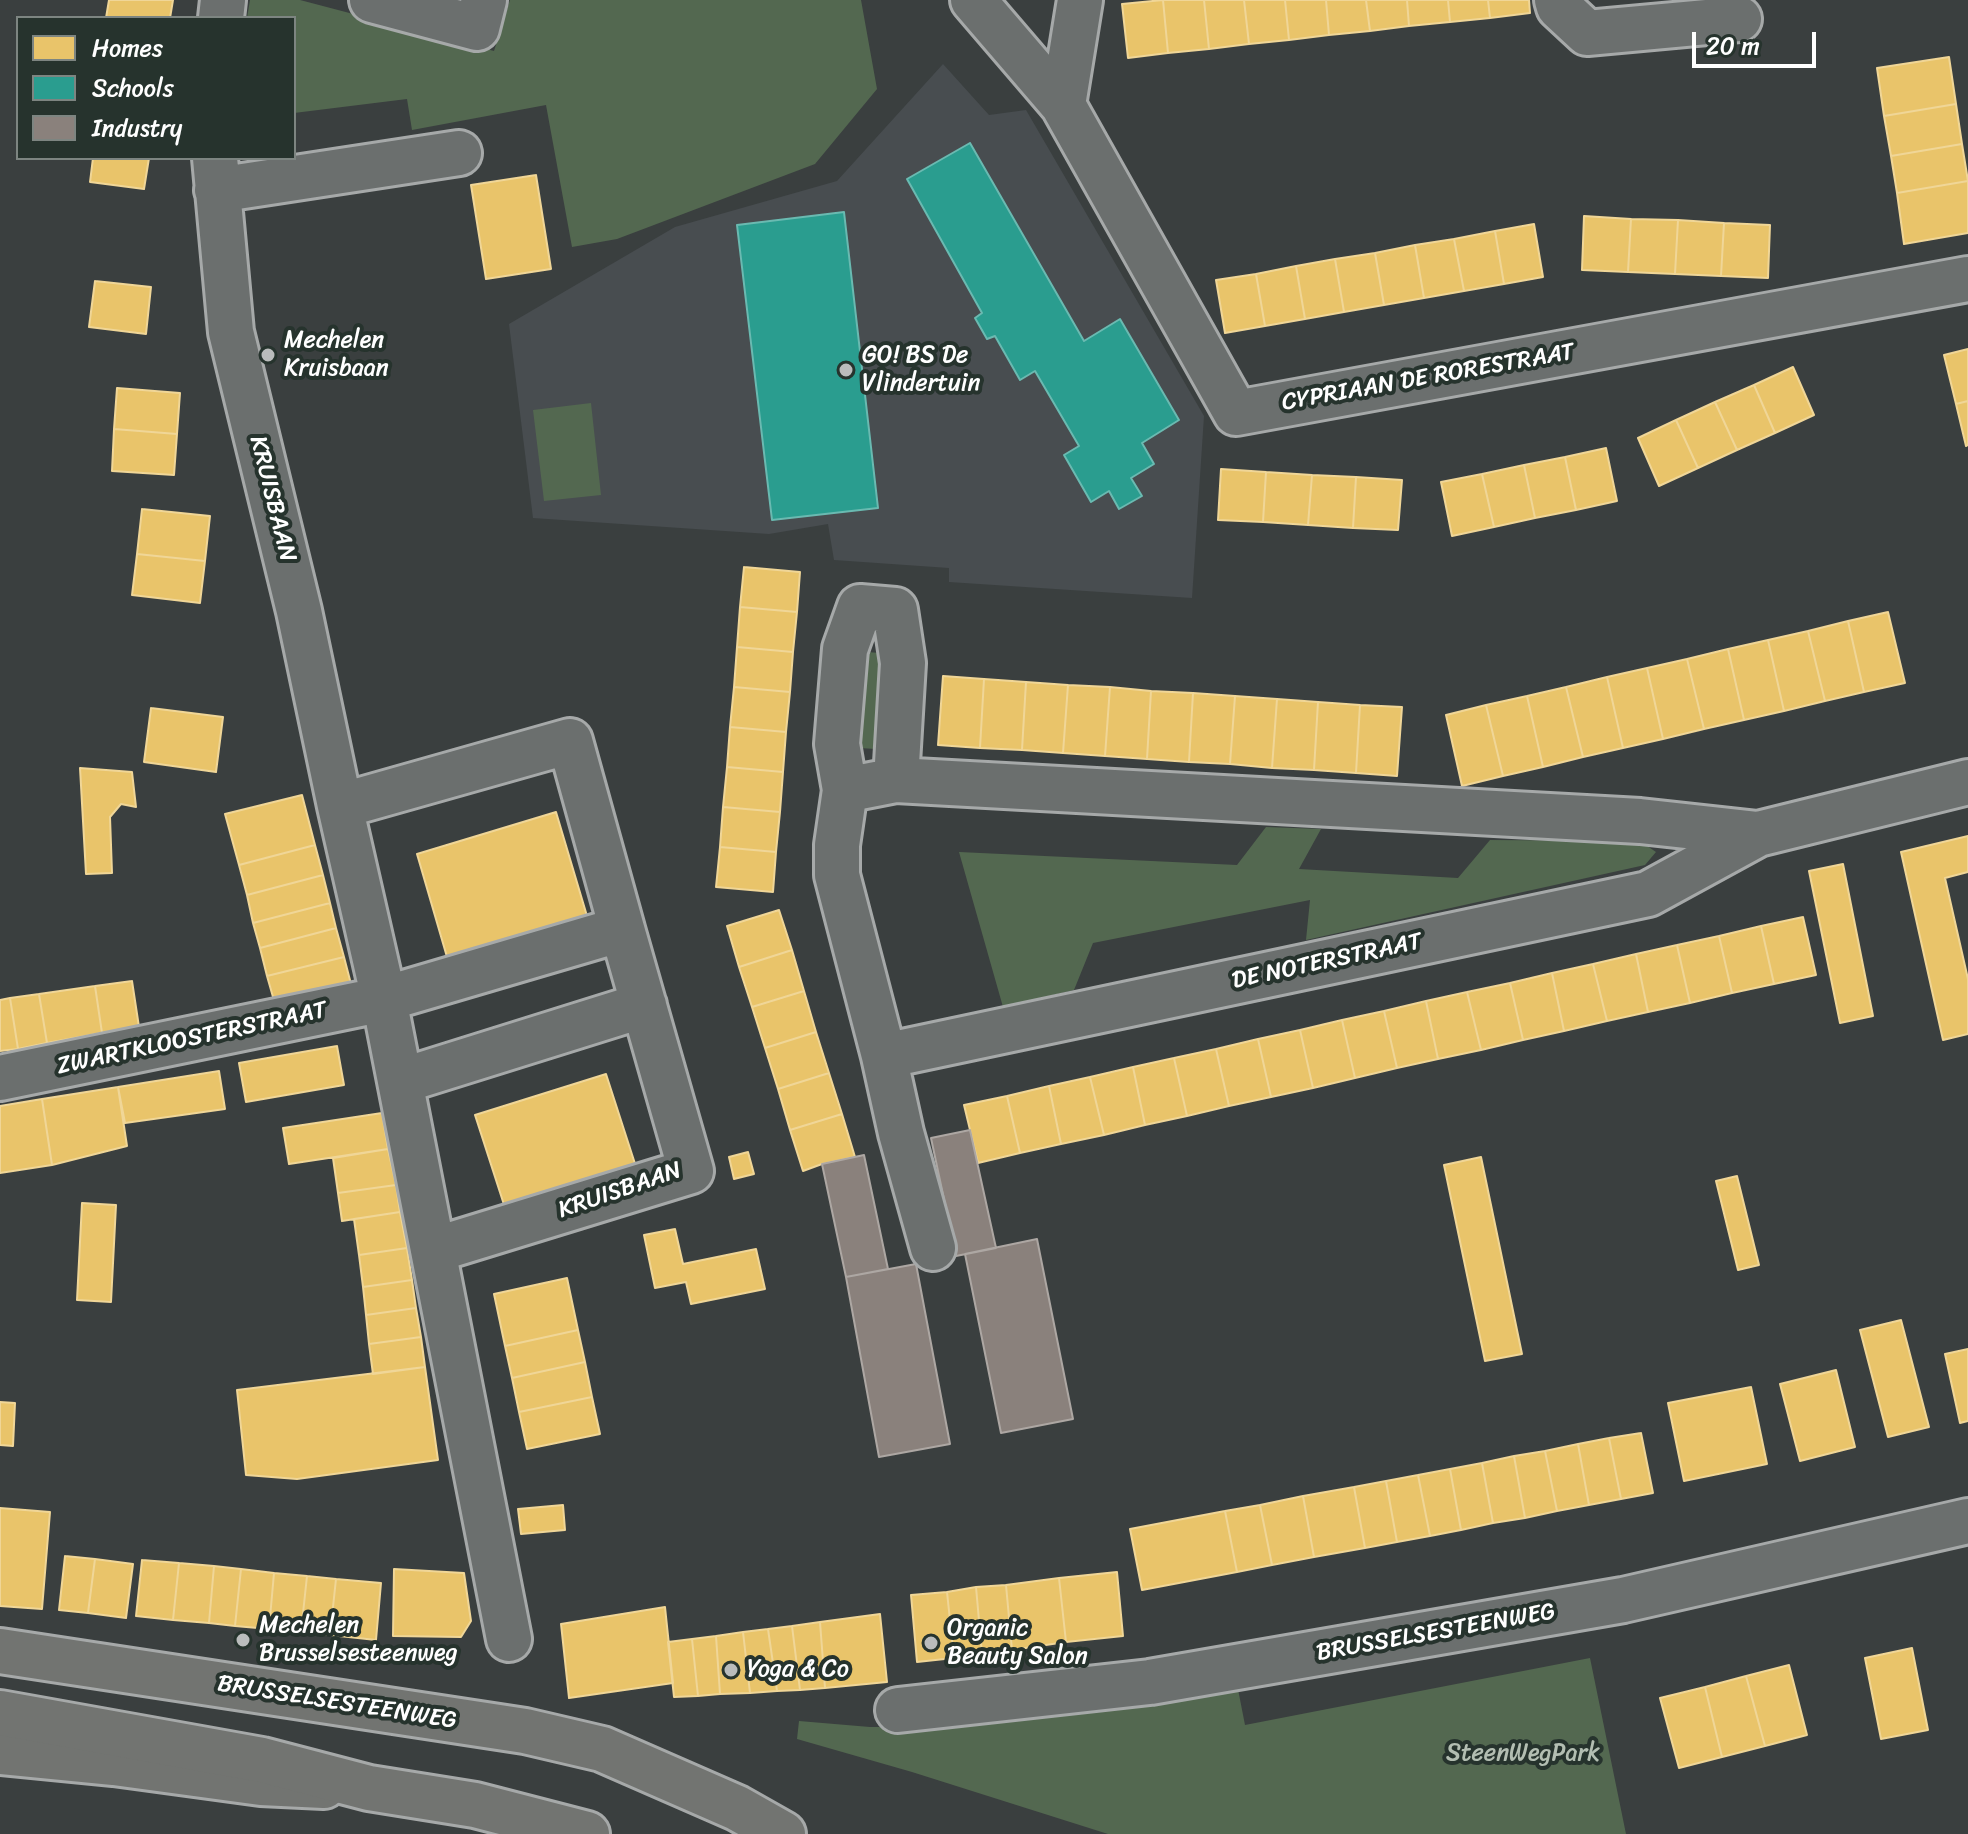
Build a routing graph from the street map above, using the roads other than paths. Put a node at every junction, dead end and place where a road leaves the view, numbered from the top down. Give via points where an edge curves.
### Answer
1 (372, 0) edge
2 (484, 0) edge
3 (973, 0) edge
4 (1080, 0) edge
5 (1557, 0) edge
6 (1739, 19) dead end
7 (1063, 105) junction
8 (459, 153) dead end
9 (216, 174) edge
10 (1968, 279) edge
11 (896, 780) junction
12 (1968, 782) edge
13 (845, 790) junction
14 (340, 806) junction
15 (1758, 834) junction
16 (622, 929) junction
17 (384, 999) junction
18 (644, 1005) junction
19 (884, 1056) junction
20 (0, 1078) edge
21 (401, 1081) junction
22 (933, 1248) dead end
23 (434, 1250) junction
24 (1968, 1521) edge
25 (509, 1639) dead end
26 (0, 1651) edge
27 (898, 1710) dead end
28 (0, 1713) edge
29 (0, 1752) edge
30 (369, 1788) junction
31 (587, 1834) edge
32 (783, 1834) edge

1 - 2 street via 477,28
3 - 7 street, CYPRIAAN DE RORESTRAAT
4 - 7 street
5 - 6 street via 1587,33
7 - 10 street, CYPRIAAN DE RORESTRAAT via 1236,413
8 - 9 street, KRUISBAAN
9 - 14 street, KRUISBAAN via 231,332
11 - 13 street, DE NOTERSTRAAT
11 - 13 street via 903,663 895,610 860,607 845,649 837,744
11 - 15 street, DE NOTERSTRAAT via 1640,821
12 - 15 street, DE NOTERSTRAAT
13 - 19 street via 837,875
14 - 16 street, KRUISBAAN via 570,741
14 - 17 street, KRUISBAAN
15 - 19 street, DE NOTERSTRAAT via 1648,894
16 - 17 street
16 - 18 street, KRUISBAAN
17 - 20 street, ZWARTKLOOSTERSTRAAT
17 - 21 street, KRUISBAAN
18 - 21 street
18 - 23 street, KRUISBAAN via 691,1171
19 - 22 street
21 - 23 street, KRUISBAAN
23 - 25 street, KRUISBAAN
24 - 27 street, BRUSSELSESTEENWEG via 1623,1600 1150,1682
26 - 32 main road, BRUSSELSESTEENWEG via 525,1731 602,1749
28 - 30 main road via 262,1760
29 - 30 main road via 261,1783
30 - 31 main road via 475,1805

